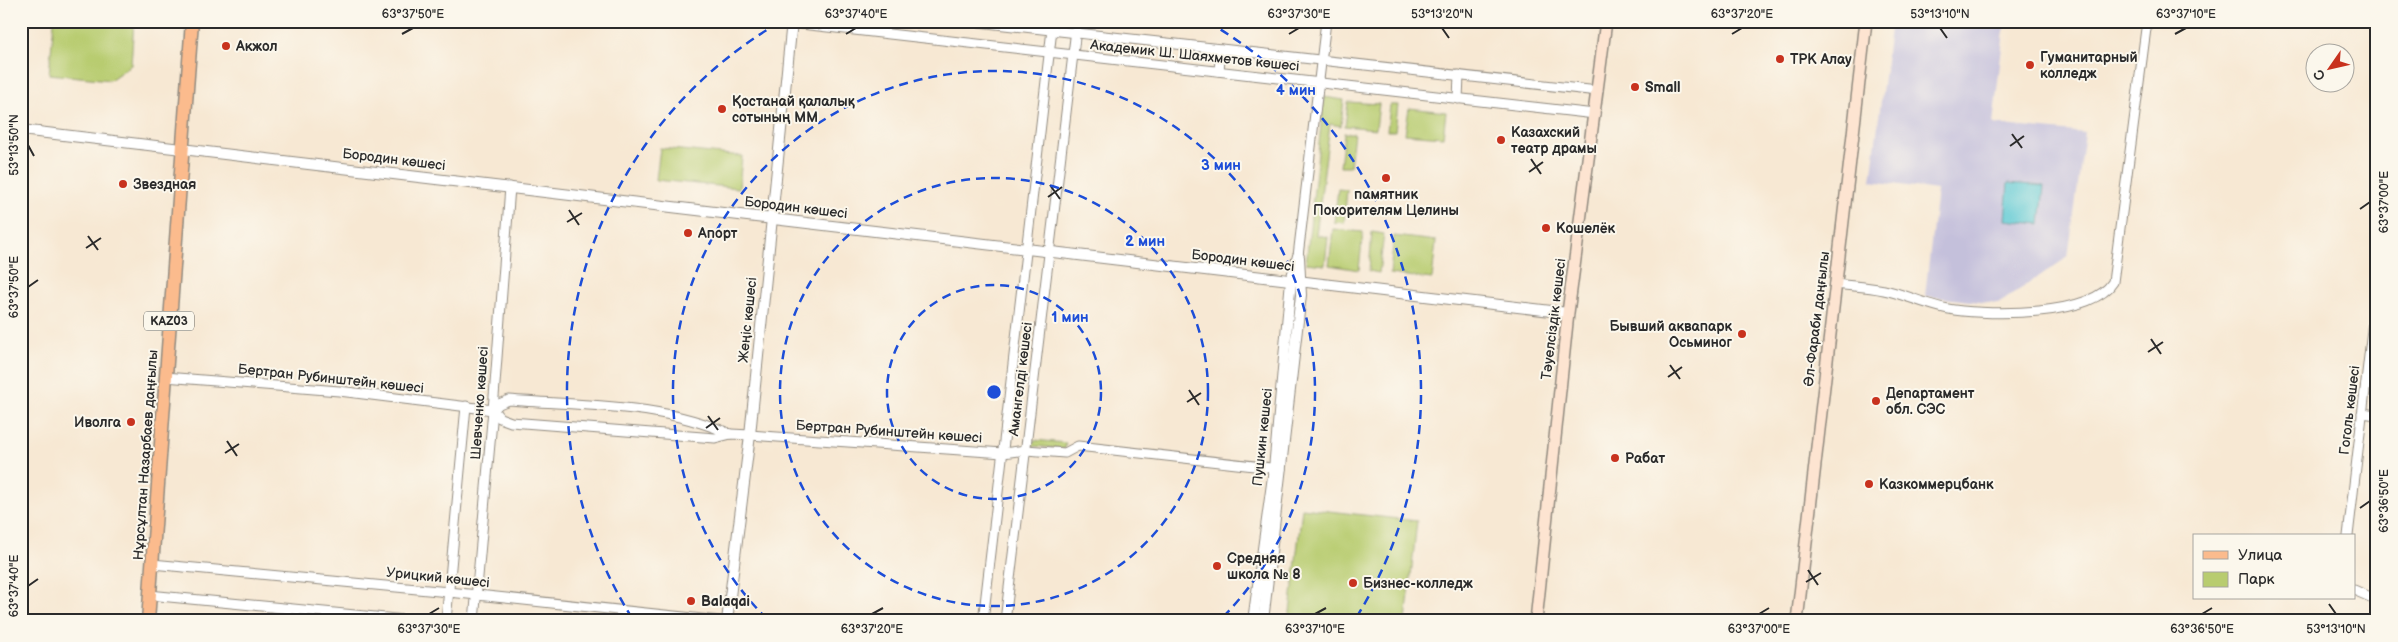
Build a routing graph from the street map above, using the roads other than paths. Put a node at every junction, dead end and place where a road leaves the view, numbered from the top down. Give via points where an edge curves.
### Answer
1 (192, 21) edge
2 (969, 21) edge
3 (1053, 21) edge
4 (1077, 21) edge
5 (1326, 21) edge
6 (1606, 21) edge
7 (1866, 21) edge
8 (2147, 21) edge
9 (792, 22) edge
10 (1052, 31) junction
11 (1075, 34) junction
12 (1222, 49) junction
13 (1049, 54) junction
14 (1073, 56) junction
15 (1320, 61) junction
16 (1219, 71) junction
17 (1460, 75) junction
18 (1317, 81) junction
19 (1598, 91) junction
20 (1458, 99) junction
21 (1595, 114) junction
22 (21, 130) edge
23 (182, 148) junction
24 (510, 186) junction
25 (773, 218) junction
26 (1026, 248) junction
27 (1049, 251) junction
28 (1298, 256) joint
29 (1296, 280) junction
30 (1835, 284) junction
31 (2377, 287) edge
32 (1568, 313) junction
33 (165, 377) junction
34 (2366, 382) junction
35 (2377, 384) edge
36 (466, 406) junction
37 (494, 410) junction
38 (2362, 413) junction
39 (2377, 415) edge
40 (731, 434) junction
41 (750, 435) junction
42 (1026, 450) junction
43 (1003, 453) junction
44 (1278, 469) junction
45 (2348, 534) edge
46 (152, 564) junction
47 (2356, 591) edge
48 (449, 592) junction
49 (150, 595) junction
50 (476, 595) junction
51 (2377, 600) edge
52 (148, 621) edge
53 (416, 621) edge
54 (446, 621) edge
55 (474, 621) edge
56 (721, 621) edge
57 (727, 621) edge
58 (983, 621) edge
59 (1006, 621) edge
60 (1253, 621) edge
61 (1263, 621) edge
62 (1536, 621) edge
63 (1797, 621) edge

1 - 23 main road, Нұрсұлтан Назарбаев даңғылы / KАZ03
2 - 10 street, Академик Ш. Шаяхметов көшесі
3 - 10 street, Амангелді көшесі
4 - 11 street, Амангелді көшесі
5 - 15 street, Пушкин көшесі
6 - 19 main road, Тәуелсіздік көшесі
7 - 30 main road, Әл-Фараби даңғылы
8 - 30 street via 2113,282 2107,291 2087,301 2066,306 2007,314 1952,310 1884,290
9 - 13 street, Академик Ш. Шаяхметов көшесі
9 - 25 street, Жеңіс көшесі
10 - 11 street, Академик Ш. Шаяхметов көшесі
10 - 13 street, Амангелді көшесі
11 - 12 street, Академик Ш. Шаяхметов көшесі
11 - 14 street, Амангелді көшесі
12 - 15 street, Академик Ш. Шаяхметов көшесі
12 - 16 street
13 - 14 street, Академик Ш. Шаяхметов көшесі
13 - 26 street, Амангелді көшесі
14 - 16 street, Академик Ш. Шаяхметов көшесі
14 - 27 street, Амангелді көшесі
15 - 17 street, Академик Ш. Шаяхметов көшесі
15 - 18 street, Пушкин көшесі
16 - 18 street, Академик Ш. Шаяхметов көшесі
17 - 19 street, Академик Ш. Шаяхметов көшесі
17 - 20 street
18 - 20 street, Академик Ш. Шаяхметов көшесі
18 - 28 street, Пушкин көшесі
19 - 21 main road, Тәуелсіздік көшесі
20 - 21 street, Академик Ш. Шаяхметов көшесі
21 - 32 main road, Тәуелсіздік көшесі
22 - 23 street, Бородин көшесі
23 - 24 street, Бородин көшесі
23 - 33 main road, Нұрсұлтан Назарбаев даңғылы / KАZ03
24 - 25 street, Бородин көшесі
24 - 37 street, Шевченко көшесі
25 - 26 street, Бородин көшесі
25 - 41 street, Жеңіс көшесі
26 - 27 street, Бородин көшесі
26 - 43 street, Амангелді көшесі
27 - 29 street, Бородин көшесі
27 - 42 street, Амангелді көшесі
28 - 29 street, Пушкин көшесі
29 - 32 street, Бородин көшесі
29 - 44 street, Пушкин көшесі
30 - 63 main road, Әл-Фараби даңғылы
31 - 34 street, Гоголь көшесі
32 - 62 main road, Тәуелсіздік көшесі
33 - 36 street, Бертран Рубинштейн көшесі via 340,391
33 - 46 main road, Нұрсұлтан Назарбаев даңғылы / KАZ03
34 - 35 street
34 - 38 street, Гоголь көшесі
36 - 37 street, Бертран Рубинштейн көшесі
36 - 48 street, Шевченко көшесі
37 - 40 street via 500,418 511,422 715,438
37 - 40 street via 510,400 649,410 704,422
37 - 50 street, Шевченко көшесі
38 - 39 street
38 - 45 street, Гоголь көшесі
40 - 41 street, Бертран Рубинштейн көшесі
41 - 43 street, Бертран Рубинштейн көшесі
41 - 57 street, Жеңіс көшесі
42 - 43 street, Бертран Рубинштейн көшесі
42 - 44 street, Бертран Рубинштейн көшесі via 1065,453 1078,446
42 - 59 street, Амангелді көшесі
43 - 58 street, Амангелді көшесі
44 - 60 street, Пушкин көшесі
44 - 61 street, Пушкин көшесі
46 - 48 street, Урицкий көшесі
46 - 49 main road, Нұрсұлтан Назарбаев даңғылы / KАZ03
47 - 51 street
48 - 50 street, Урицкий көшесі
48 - 54 street, Шевченко көшесі
49 - 52 main road, Нұрсұлтан Назарбаев даңғылы / KАZ03
49 - 53 street
50 - 55 street, Шевченко көшесі
50 - 56 street, Урицкий көшесі

